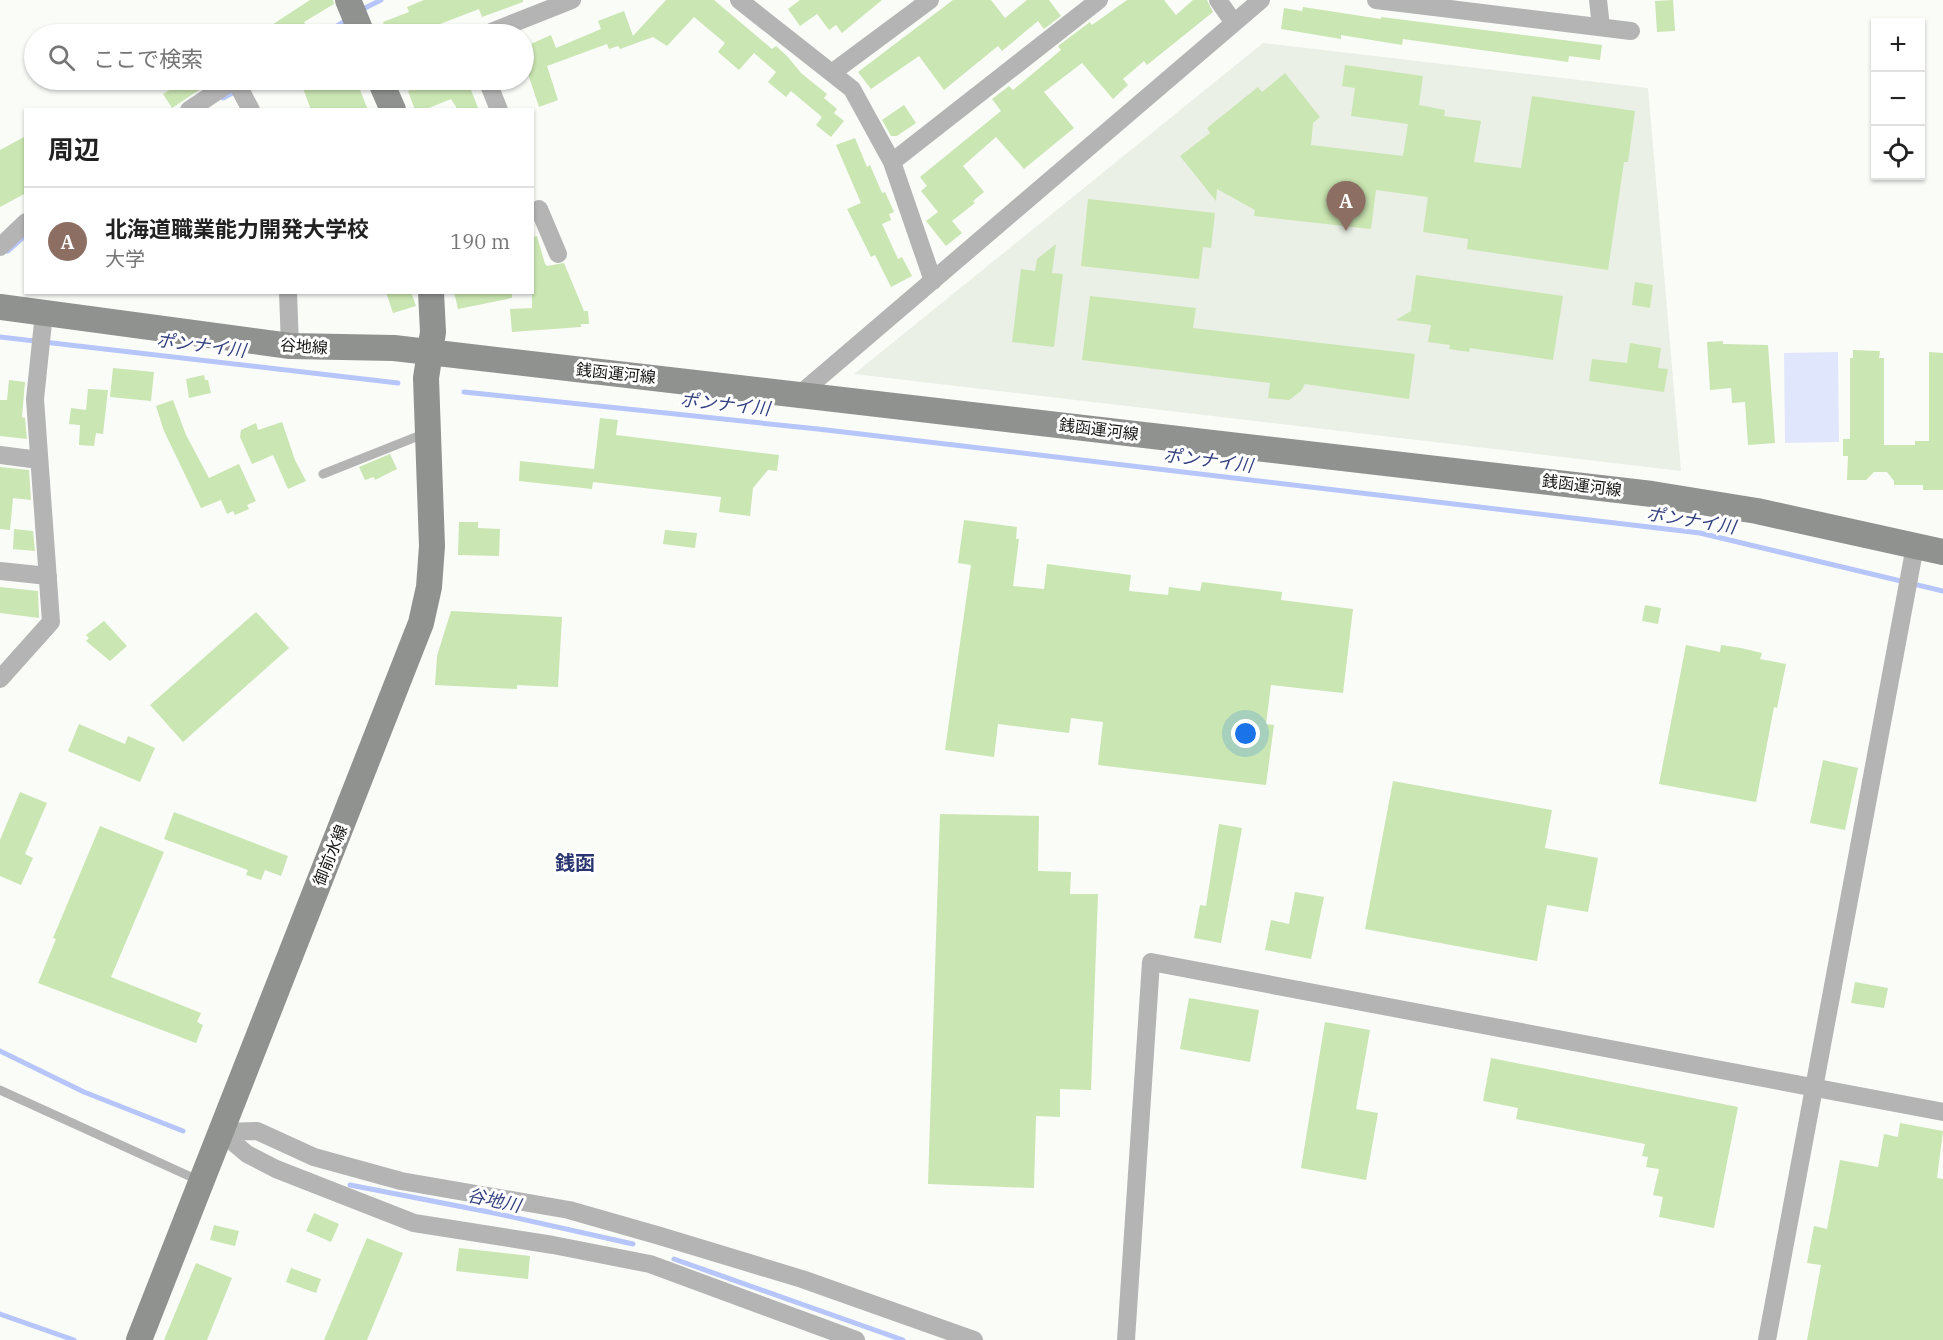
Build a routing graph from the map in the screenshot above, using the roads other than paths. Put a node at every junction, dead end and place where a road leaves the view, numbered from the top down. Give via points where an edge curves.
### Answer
1 (348, 0) edge
2 (572, 0) edge
3 (930, 0) edge
4 (1099, 0) edge
5 (1218, 0) edge
6 (1261, 0) edge
7 (1376, 0) edge
8 (1598, 0) edge
9 (747, 2) edge
10 (1234, 23) junction
11 (358, 24) edge
12 (511, 24) edge
13 (1601, 27) junction
14 (1631, 31) dead end
15 (833, 72) junction
16 (226, 90) edge
17 (240, 90) edge
18 (385, 90) edge
19 (491, 90) edge
20 (193, 108) edge
21 (250, 108) edge
22 (392, 108) edge
23 (498, 108) edge
24 (892, 162) junction
25 (535, 204) edge
26 (24, 224) edge
27 (0, 247) edge
28 (558, 254) dead end
29 (933, 281) junction
30 (288, 294) edge
31 (431, 294) edge
32 (0, 307) edge
33 (42, 331) junction
34 (290, 346) junction
35 (430, 353) junction
36 (800, 394) junction
37 (428, 432) junction
38 (0, 456) edge
39 (39, 460) junction
40 (323, 474) dead end
41 (1915, 546) junction
42 (1943, 552) edge
43 (0, 571) edge
44 (48, 576) junction
45 (0, 679) edge
46 (1813, 1087) junction
47 (0, 1090) edge
48 (1943, 1112) edge
49 (221, 1132) junction
50 (202, 1181) junction
51 (660, 1236) junction
52 (650, 1264) junction
53 (139, 1340) edge
54 (856, 1340) edge
55 (974, 1340) edge
56 (1126, 1340) edge
57 (1767, 1340) edge

1 - 11 street
2 - 12 street
3 - 15 street
4 - 24 street
5 - 10 street
6 - 10 street
7 - 13 street
8 - 13 street
9 - 15 street
10 - 29 street
13 - 14 street
15 - 24 street via 852,89
16 - 20 street
17 - 21 street
18 - 22 street
19 - 23 street
24 - 29 street
25 - 28 street
26 - 27 street
29 - 36 street
30 - 34 street
31 - 35 street, 御前水線
32 - 33 street, 谷地線
33 - 34 street, 谷地線
33 - 39 street via 35,399
34 - 35 street, 谷地線 via 394,348
35 - 36 street, 銭函運河線
35 - 37 street, 御前水線 via 426,378
36 - 41 street, 銭函運河線 via 1652,494 1756,511
37 - 40 lane
37 - 49 street, 御前水線 via 432,546 421,623
38 - 39 street
39 - 44 street
41 - 42 street, 銭函運河線
41 - 46 street
43 - 44 street
44 - 45 street via 51,622
46 - 48 street
46 - 56 street via 1151,962
46 - 57 street
47 - 50 lane
49 - 50 street, 御前水線
49 - 51 street via 256,1131 314,1157 401,1181 569,1210
49 - 52 street via 247,1154 276,1169 414,1223
50 - 53 street, 御前水線
51 - 52 street
51 - 55 street via 802,1279
52 - 54 street

